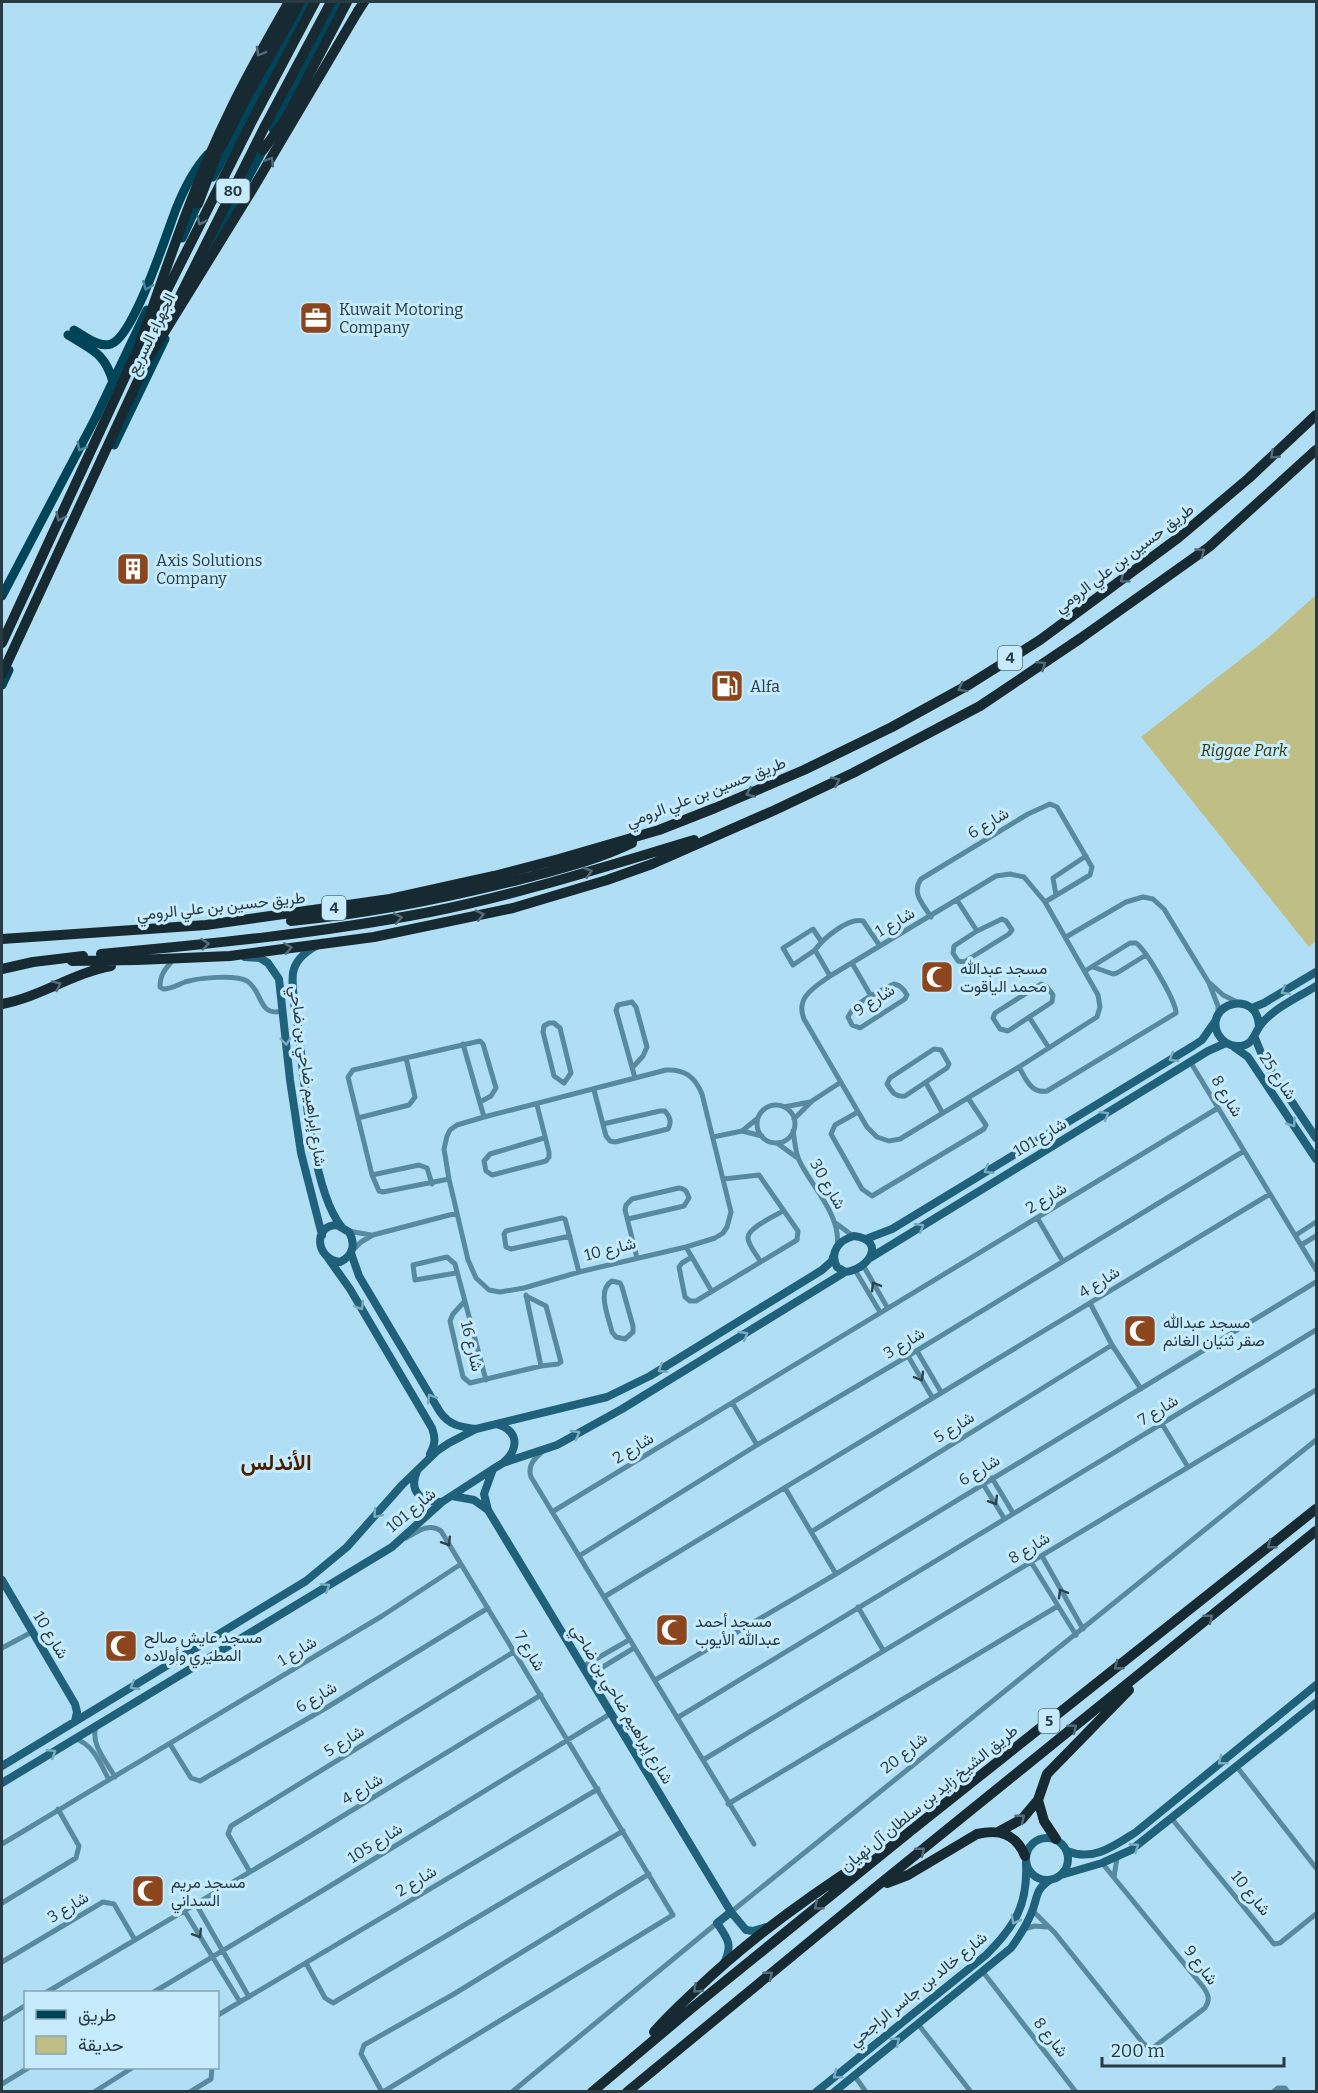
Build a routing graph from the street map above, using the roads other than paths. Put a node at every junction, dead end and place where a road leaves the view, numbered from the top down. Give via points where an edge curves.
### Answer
1 (289, 2) edge
2 (300, 2) edge
3 (306, 2) edge
4 (315, 2) edge
5 (332, 2) edge
6 (341, 2) edge
7 (347, 2) edge
8 (364, 2) edge
9 (248, 110) junction
10 (263, 150) junction
11 (198, 204) junction
12 (139, 346) junction
13 (151, 354) junction
14 (113, 382) junction
15 (1317, 415) edge
16 (1317, 450) edge
17 (2, 596) edge
18 (2, 643) edge
19 (2, 674) edge
20 (2, 686) edge
21 (745, 824) junction
22 (659, 830) junction
23 (1086, 856) junction
24 (1056, 895) junction
25 (957, 900) junction
26 (1045, 902) junction
27 (931, 916) junction
28 (977, 931) junction
29 (1066, 937) junction
30 (5, 938) edge
31 (821, 941) junction
32 (320, 944) junction
33 (2, 945) edge
34 (880, 946) junction
35 (815, 950) junction
36 (1146, 955) junction
37 (230, 956) junction
38 (174, 958) junction
39 (137, 960) junction
40 (2, 963) edge
41 (852, 963) junction
42 (1094, 967) junction
43 (2, 969) edge
44 (1085, 971) junction
45 (1317, 972) edge
46 (830, 976) junction
47 (1209, 983) junction
48 (1317, 986) edge
49 (871, 996) junction
50 (1240, 1003) junction
51 (2, 1004) edge
52 (1252, 1008) junction
53 (283, 1011) junction
54 (296, 1011) junction
55 (1029, 1017) junction
56 (1217, 1019) junction
57 (1259, 1027) junction
58 (1255, 1038) junction
59 (463, 1044) junction
60 (1228, 1044) junction
61 (1049, 1048) junction
62 (406, 1058) junction
63 (1191, 1063) junction
64 (633, 1067) junction
65 (1018, 1067) junction
66 (635, 1078) junction
67 (841, 1082) junction
68 (564, 1083) junction
69 (926, 1083) junction
70 (594, 1090) junction
71 (568, 1096) junction
72 (968, 1098) junction
73 (812, 1101) junction
74 (480, 1102) junction
75 (537, 1105) junction
76 (783, 1107) junction
77 (1218, 1108) junction
78 (858, 1112) junction
79 (942, 1112) junction
80 (484, 1117) junction
81 (759, 1117) junction
82 (358, 1118) junction
83 (794, 1119) junction
84 (603, 1124) junction
85 (742, 1131) junction
86 (793, 1131) junction
87 (762, 1136) junction
88 (713, 1137) junction
89 (544, 1138) junction
90 (1317, 1138) edge
91 (777, 1143) junction
92 (1032, 1144) junction
93 (1244, 1151) junction
94 (1037, 1156) junction
95 (798, 1158) junction
96 (1317, 1159) edge
97 (1006, 1160) junction
98 (1011, 1172) junction
99 (372, 1175) junction
100 (449, 1179) junction
101 (724, 1179) junction
102 (432, 1184) junction
103 (1270, 1194) junction
104 (783, 1211) junction
105 (457, 1213) junction
106 (628, 1219) junction
107 (1038, 1219) junction
108 (1317, 1222) edge
109 (835, 1223) junction
110 (343, 1228) junction
111 (322, 1235) junction
112 (373, 1235) junction
113 (1296, 1235) junction
114 (570, 1236) junction
115 (854, 1236) junction
116 (1317, 1236) edge
117 (866, 1239) junction
118 (1301, 1245) junction
119 (686, 1247) junction
120 (836, 1248) junction
121 (351, 1252) junction
122 (692, 1257) junction
123 (833, 1257) junction
124 (327, 1258) junction
125 (637, 1258) junction
126 (870, 1258) junction
127 (468, 1260) junction
128 (1062, 1260) junction
129 (760, 1261) junction
130 (454, 1264) junction
131 (608, 1266) junction
132 (854, 1269) junction
133 (1317, 1270) edge
134 (579, 1272) junction
135 (456, 1273) junction
136 (612, 1281) junction
137 (1317, 1282) edge
138 (524, 1288) junction
139 (711, 1290) junction
140 (526, 1296) junction
141 (464, 1302) junction
142 (1090, 1303) junction
143 (887, 1307) junction
144 (880, 1312) junction
145 (1317, 1330) edge
146 (711, 1338) junction
147 (1112, 1345) junction
148 (717, 1351) junction
149 (917, 1351) junction
150 (908, 1356) junction
151 (679, 1358) junction
152 (541, 1366) junction
153 (683, 1372) junction
154 (486, 1380) junction
155 (1141, 1389) junction
156 (1317, 1390) edge
157 (941, 1392) junction
158 (932, 1397) junction
159 (733, 1404) junction
160 (495, 1424) junction
161 (1162, 1424) junction
162 (476, 1429) junction
163 (1317, 1440) edge
164 (757, 1445) junction
165 (544, 1450) junction
166 (427, 1460) junction
167 (503, 1463) junction
168 (1188, 1467) junction
169 (493, 1469) junction
170 (417, 1471) junction
171 (992, 1478) junction
172 (983, 1484) junction
173 (784, 1488) junction
174 (452, 1496) junction
175 (442, 1502) junction
176 (1317, 1509) edge
177 (488, 1510) junction
178 (552, 1512) junction
179 (1013, 1513) junction
180 (1004, 1518) junction
181 (1317, 1531) edge
182 (811, 1532) junction
183 (392, 1546) junction
184 (579, 1556) junction
185 (1042, 1556) junction
186 (1031, 1562) junction
187 (461, 1564) junction
188 (836, 1574) junction
189 (2, 1580) edge
190 (287, 1593) junction
191 (604, 1598) junction
192 (1058, 1606) junction
193 (858, 1607) junction
194 (293, 1608) junction
195 (488, 1608) junction
196 (254, 1612) junction
197 (262, 1626) junction
198 (1083, 1629) junction
199 (32, 1632) junction
200 (1076, 1635) junction
201 (629, 1640) junction
202 (2, 1648) edge
203 (634, 1648) junction
204 (883, 1650) junction
205 (515, 1651) junction
206 (1164, 1655) junction
207 (582, 1667) junction
208 (588, 1676) junction
209 (655, 1680) junction
210 (1317, 1685) edge
211 (541, 1695) junction
212 (1317, 1703) edge
213 (75, 1704) junction
214 (91, 1711) junction
215 (610, 1714) junction
216 (677, 1718) junction
217 (75, 1721) junction
218 (96, 1725) junction
219 (1266, 1726) junction
220 (1252, 1737) junction
221 (1274, 1737) junction
222 (75, 1738) junction
223 (568, 1739) junction
224 (170, 1744) junction
225 (1260, 1748) junction
226 (703, 1760) junction
227 (2, 1766) edge
228 (1237, 1767) junction
229 (115, 1777) junction
230 (109, 1780) junction
231 (2, 1783) edge
232 (598, 1789) junction
233 (1038, 1800) junction
234 (728, 1804) junction
235 (58, 1809) junction
236 (1172, 1819) junction
237 (913, 1829) junction
238 (623, 1831) junction
239 (1000, 1831) junction
240 (1056, 1839) junction
241 (2, 1844) edge
242 (754, 1844) dead end
243 (1067, 1851) junction
244 (1117, 1858) junction
245 (1026, 1860) junction
246 (1102, 1863) junction
247 (1317, 1868) edge
248 (250, 1872) junction
249 (649, 1874) junction
250 (1061, 1875) junction
251 (1114, 1879) junction
252 (1050, 1880) junction
253 (876, 1887) junction
254 (2, 1903) edge
255 (196, 1904) junction
256 (184, 1910) junction
257 (1033, 1911) junction
258 (731, 1912) junction
259 (1317, 1914) edge
260 (717, 1923) junction
261 (771, 1924) junction
262 (1024, 1929) junction
263 (1050, 1929) junction
264 (135, 1940) junction
265 (223, 1951) junction
266 (213, 1957) junction
267 (2, 1962) edge
268 (306, 1963) junction
269 (723, 1964) junction
270 (983, 1972) junction
271 (49, 1991) edge
272 (156, 1991) edge
273 (249, 1997) junction
274 (240, 2002) junction
275 (24, 2006) edge
276 (219, 2014) edge
277 (2, 2020) edge
278 (918, 2024) junction
279 (638, 2052) junction
280 (25, 2069) edge
281 (129, 2069) edge
282 (212, 2069) edge
283 (854, 2075) junction
284 (2, 2084) edge
285 (94, 2091) edge
286 (190, 2091) edge
287 (382, 2091) edge
288 (512, 2091) edge
289 (592, 2091) edge
290 (627, 2091) edge
291 (816, 2091) edge
292 (834, 2091) edge
293 (867, 2091) edge
294 (971, 2091) edge
295 (1076, 2091) edge
296 (1273, 2091) edge
297 (1288, 2091) edge

1 -> 12 highway, bridge via 225,121 183,222
2 - 11 highway, bridge via 246,98
3 - 9 main road, الجهراء السريع
4 -> 12 highway, الجهراء السريع / 80, bridge
5 - 13 highway, الجهراء السريع / 80, bridge
6 - 10 main road, الجهراء السريع
7 - 10 highway via 287,117
13 -> 8 highway, bridge
9 - 11 main road, الجهراء السريع
9 -> 14 main road via 195,169 132,320 120,338 103,345 71,333 104,359
10 - 20 main road, الجهراء السريع via 189,290
11 - 14 main road, الجهراء السريع
12 -> 18 highway, الجهراء السريع / 80
13 - 19 highway, الجهراء السريع / 80
14 -> 17 main road, الجهراء السريع
15 -> 22 highway, طريق حسين بن علي الرومي / 4 via 1178,538 1040,640 892,727 804,770
21 -> 16 highway, 4 via 980,706 1028,675 1209,547
32 -> 21 highway, 4 via 374,937 513,908 652,864
43 -> 21 highway, bridge via 42,960 321,930 432,911 537,887
22 - 30 highway, طريق حسين بن علي الرومي / 4 via 494,876 334,909 206,925
22 - 33 highway via 614,852 554,870 389,908 207,930
23 - 24 street via 1053,878
23 - 24 street via 1092,867 1090,875
23 - 27 street, شارع 6 via 1057,807 1044,806 921,879 917,894
24 - 26 street
25 - 26 street, شارع 1 via 996,876 1010,874 1024,877
25 - 27 street, شارع 1
25 - 28 street
26 - 29 street, شارع 1
27 - 34 street, شارع 1
28 - 28 street via 954,946 958,962 964,962 1012,930 1002,919
29 - 44 street, شارع 1
29 - 47 street via 1126,902 1143,897 1153,899 1164,909
31 - 34 street via 858,920 863,921
31 - 35 street
31 - 35 street via 813,929 783,948 793,965
37 -> 32 highway, 4
32 - 54 street, شارع إبراهيم ضاحي بن ضاحي via 296,964
34 - 41 street, شارع 1
35 - 46 street
36 - 42 street via 1113,974
36 - 42 street via 1139,945 1130,943
36 - 65 street via 1174,1002 1173,1017 1047,1091 1034,1090
37 - 38 highway, 4
37 - 53 street, شارع إبراهيم ضاحي بن ضاحي via 260,958 275,970
38 - 39 highway, 4
38 - 53 street via 160,979 163,989 186,982 236,978 255,988 268,1011
39 - 40 highway, 4
51 -> 39 highway via 98,968
41 - 46 street, شارع 1
41 - 49 street, شارع 9
42 - 44 street
44 - 61 street, شارع 1 via 1098,995 1097,1017
45 -> 52 street
46 - 67 street, شارع 1 via 808,992 801,1009
47 - 50 street
47 - 56 street via 1218,1006
48 - 57 street via 1272,1013
49 - 49 street, شارع 9 via 894,984 907,995 860,1028 852,1025 850,1012
50 - 52 street
50 - 56 street via 1224,1008
52 - 57 street
53 - 54 street
53 -> 111 street, شارع إبراهيم ضاحي بن ضاحي via 301,1153
54 - 110 street, شارع إبراهيم ضاحي بن ضاحي via 316,1154 330,1210
55 - 55 street via 1008,1031 1000,1029 993,1018 1016,999 1045,985 1053,999
55 - 61 street
56 - 60 street via 1219,1035
56 -> 92 street, شارع 101 via 1202,1040
57 - 58 street
58 - 60 street via 1242,1046
58 - 90 street, شارع 25 via 1261,1055
59 - 62 street
59 - 74 street
59 - 74 street via 483,1044 496,1088
60 - 63 street, شارع 101
60 -> 96 street, شارع 25 via 1248,1057
61 - 65 street, شارع 1
62 - 82 street via 416,1097 412,1102
62 - 82 street via 349,1074
63 - 77 street, شارع 8
94 -> 63 street, شارع 101
64 - 64 street via 616,1010 626,1002 636,1007 647,1047
64 - 66 street
65 - 72 street, شارع 1
66 - 70 street, شارع 10
66 - 88 street, شارع 10 via 677,1070 693,1077 702,1094
67 - 73 street
67 - 78 street, شارع 1
68 - 68 street via 555,1076 543,1032 549,1023 560,1028 566,1050 571,1073
68 - 71 street
69 - 69 street via 905,1096 894,1094 887,1084 913,1062 934,1049 941,1050 949,1064
69 - 79 street
70 - 71 street, شارع 10
70 - 84 street
71 - 75 street, شارع 10
72 - 78 street via 984,1120 984,1129 872,1196 862,1189 831,1134 835,1125
72 - 79 street, شارع 1
73 - 76 street
73 - 83 street
74 - 80 street
75 - 80 street, شارع 10
75 - 89 street
76 - 81 street via 766,1108
76 - 83 street
77 - 93 street, شارع 8
77 - 107 street, شارع 2
78 - 79 street, شارع 1 via 877,1137 889,1141 900,1139
80 - 100 street, شارع 10 via 450,1130 444,1149
81 - 85 street
81 - 87 street
82 - 99 street
83 - 86 street
84 - 84 street via 606,1136 615,1142 668,1129 671,1124 665,1111
85 - 87 street
85 - 88 street
86 - 91 street
86 - 95 street, شارع 30
87 - 91 street
88 - 101 street, شارع 10
89 - 89 street via 549,1152 546,1161 492,1175 486,1171 484,1161 490,1154
91 - 95 street, شارع 30
92 - 94 street via 1029,1151
92 - 97 street, شارع 101
93 - 103 street, شارع 8
93 - 128 street, شارع 3
94 - 98 street, شارع 101
95 - 109 street, شارع 30
97 - 98 street via 1013,1166
97 -> 117 street, شارع 101 via 892,1229
126 -> 98 street, شارع 101
99 - 102 street via 376,1188 383,1192
99 - 102 street via 419,1165 427,1168
100 - 102 street
100 - 105 street, شارع 10
101 - 104 street via 759,1175
101 - 119 street, شارع 10 via 731,1212 727,1227 715,1238
103 - 113 street, شارع 8
103 - 142 street, شارع 4
104 - 129 street via 749,1234
104 - 129 street via 799,1236
105 - 112 street
105 - 127 street, شارع 10
106 - 106 street via 626,1205 632,1199 679,1188 687,1192 689,1198 684,1206
106 - 125 street
107 - 128 street
107 - 143 street, شارع 2
108 - 113 street
109 - 115 street, شارع 30
109 - 120 street, شارع 30 via 839,1235
110 - 111 street via 331,1226
110 - 112 street
110 - 121 street via 353,1241
111 - 124 street via 321,1247
112 - 121 street
113 - 118 street, شارع 8
114 - 114 street via 562,1218 504,1234 506,1247 511,1249
114 - 134 street
115 - 117 street
115 - 120 street
116 - 118 street
117 - 126 street via 872,1246
118 - 133 street, شارع 8
119 - 122 street
119 - 125 street, شارع 10
120 - 123 street
121 - 124 street via 340,1262
162 -> 121 street via 446,1421 359,1276
122 - 139 street
122 - 139 street via 679,1267 685,1298 696,1301
123 - 132 street via 837,1268
123 - 146 street, شارع 101 via 822,1270
124 -> 166 street via 350,1289 432,1428 435,1444
125 - 131 street, شارع 10
126 - 132 street
127 - 130 street
127 - 138 street, شارع 10 via 476,1278 489,1290
128 - 149 street, شارع 3
129 - 139 street
130 - 135 street, شارع 16
130 - 135 street via 447,1257 416,1263 412,1265 413,1278
131 - 134 street, شارع 10
131 - 136 street
143 -> 132 street
132 - 144 street
148 -> 132 street, شارع 101
134 - 138 street, شارع 10
135 - 141 street, شارع 16
136 - 136 street via 603,1294 612,1332 625,1339 633,1332 633,1326 622,1287
137 - 155 street, شارع 6
138 - 140 street
140 - 152 street
140 - 152 street, شارع 16 via 546,1306 561,1358 558,1364
141 - 154 street, شارع 16
141 - 154 street, شارع 16 via 450,1321 463,1377 470,1383
142 - 147 street
142 - 157 street, شارع 4
143 - 144 street, شارع 2
144 - 159 street, شارع 2
145 - 161 street, شارع 7
146 - 148 street via 709,1346
146 - 151 street, شارع 101
147 - 155 street
147 - 182 street, شارع 5
148 - 153 street, شارع 101
149 - 150 street, شارع 3
149 - 157 street
150 -> 158 street
150 - 164 street, شارع 3
151 - 153 street via 685,1365
151 -> 160 street, شارع 101 via 607,1397
152 - 154 street, شارع 16
165 -> 153 street, شارع 101
155 - 171 street, شارع 6
156 - 168 street, شارع 8
157 - 158 street, شارع 4
158 - 173 street, شارع 4
159 - 164 street
159 - 178 street, شارع 2
160 - 162 street, شارع 101
160 - 167 street via 506,1427 513,1435 515,1446
161 - 168 street
161 - 179 street, شارع 7
162 - 166 street, شارع 101
163 - 198 street, شارع 20
164 - 184 street, شارع 3
165 - 167 street, شارع 101
165 - 178 street via 529,1472
166 - 170 street, شارع 101
167 - 169 street, شارع 101
168 - 185 street, شارع 8
169 - 174 street, شارع 101
169 - 177 street via 484,1494
170 - 175 street via 413,1479 415,1490 422,1498
170 -> 190 street, شارع 101 via 347,1547
171 - 172 street, شارع 6
171 - 179 street
172 -> 180 street
172 - 188 street, شارع 6
173 - 182 street
173 - 191 street, شارع 4
174 - 175 street, شارع 101
174 - 177 street via 474,1500
175 - 183 street, شارع 101
176 -> 237 highway, طريق الشيخ زايد بن سلطان آل نهيان / 5
177 - 207 street, شارع إبراهيم ضاحي بن ضاحي
178 - 184 street
179 - 180 street, شارع 7
180 - 193 street, شارع 7
206 -> 181 highway, 5
182 - 188 street
183 -> 187 street, شارع 7 via 433,1527 441,1532
194 -> 183 street, شارع 101
184 - 191 street
185 - 186 street, شارع 8
198 -> 185 street
186 - 192 street
186 - 204 street, شارع 8
187 - 195 street, شارع 7
187 - 224 street, شارع 1
188 - 209 street, شارع 6
189 - 199 street, شارع 10
190 - 194 street via 285,1600
190 - 196 street, شارع 101
191 - 201 street
192 - 200 street
192 - 234 street
193 - 204 street
193 - 216 street, شارع 7
194 - 197 street, شارع 101
195 - 205 street, شارع 7
195 - 224 street, شارع 6 via 200,1781 191,1778
196 - 197 street via 262,1616
196 -> 214 street, شارع 101
197 - 218 street, شارع 101
198 - 200 street, شارع 20
199 - 202 street
199 - 213 street, شارع 10
200 - 258 street, شارع 20
201 - 203 street
201 - 207 street
203 - 208 street
203 - 209 street
204 - 226 street, شارع 8
205 - 211 street, شارع 7
205 - 248 street, شارع 5 via 231,1826 228,1834
206 - 233 highway via 1047,1774
253 -> 206 highway, 5
207 - 208 street, شارع إبراهيم ضاحي بن ضاحي
208 - 215 street, شارع إبراهيم ضاحي بن ضاحي
209 - 216 street
210 - 219 street
211 - 223 street, شارع 7
211 - 248 street, شارع 4
212 - 221 street
213 - 214 street
213 - 217 street
214 - 217 street, شارع 101
215 - 223 street, شارع 105
215 - 258 street, شارع إبراهيم ضاحي بن ضاحي
216 - 226 street
217 - 227 street, شارع 101
218 - 222 street, شارع 101
218 - 229 street via 95,1742
219 - 220 street
219 - 221 street
220 - 225 street
220 -> 243 street via 1136,1832 1092,1855
221 - 225 street
222 - 230 street via 92,1751
231 -> 222 street, شارع 101
223 - 232 street, شارع 7
223 - 265 street, شارع 105
224 - 229 street, شارع 1
225 - 228 street
226 - 234 street
228 - 236 street
228 - 247 street
229 - 230 street, شارع 1
230 - 235 street, شارع 1
232 - 238 street, شارع 7
232 - 268 street, شارع 2
239 -> 233 highway via 1022,1819
233 - 240 highway via 1044,1821
234 - 242 street
235 - 241 street, شارع 1
235 - 254 street via 79,1846 76,1858
244 -> 236 street
236 - 259 street, شارع 10 via 1274,1944
237 - 261 highway
237 -> 279 highway, طريق الشيخ زايد بن سلطان آل نهيان / 5
238 - 249 street, شارع 7
238 - 268 street via 333,2003 325,1998
239 - 245 highway via 1015,1838
239 - 253 highway via 977,1834 908,1875
240 - 243 street
240 - 245 street via 1040,1838 1033,1842
243 - 250 street via 1066,1868
244 - 246 street
244 - 251 street
245 - 252 street via 1034,1877
245 -> 291 street, شارع خالد بن جاسر الراجحي via 1025,1892 1018,1917 1005,1936
246 - 250 street
246 - 251 street, شارع 9
248 - 255 street, شارع 4
249 - 287 street via 364,2045 362,2054
249 - 287 street, شارع 7 via 673,1915
250 - 252 street
251 - 263 street, شارع 9 via 1204,1988 1209,1996 1205,2008 1150,2048
252 - 257 street, شارع خالد بن جاسر الراجحي via 1037,1894
290 -> 253 highway, 5
255 - 256 street, شارع 4
255 - 265 street
256 - 264 street, شارع 4
256 -> 266 street
257 - 262 street, شارع خالد بن جاسر الراجحي
257 - 263 street, شارع 9
258 - 260 street, شارع 20
258 - 261 street, شارع إبراهيم ضاحي بن ضاحي via 749,1932
260 - 269 street via 729,1942
260 - 288 street, شارع 20
261 - 269 highway
262 - 263 street
262 - 270 street, شارع خالد بن جاسر الراجحي via 1011,1948
264 - 267 street, شارع 3 via 114,1904 103,1902
264 - 271 street, شارع 4
265 - 266 street, شارع 105
265 - 273 street
266 - 272 street, شارع 105
266 - 274 street
268 - 273 street, شارع 2
269 -> 279 highway via 664,2020
270 - 278 street, شارع خالد بن جاسر الراجحي
270 - 295 street, شارع 8
273 - 274 street, شارع 2
274 - 276 street, شارع 2
275 - 277 street
283 -> 278 street, شارع خالد بن جاسر الراجحي
278 - 294 street
279 - 289 highway, طريق الشيخ زايد بن سلطان آل نهيان / 5
280 - 284 street
281 - 285 street
282 - 286 street via 211,2079
283 - 292 street, شارع خالد بن جاسر الراجحي
283 - 293 street
296 - 297 street

